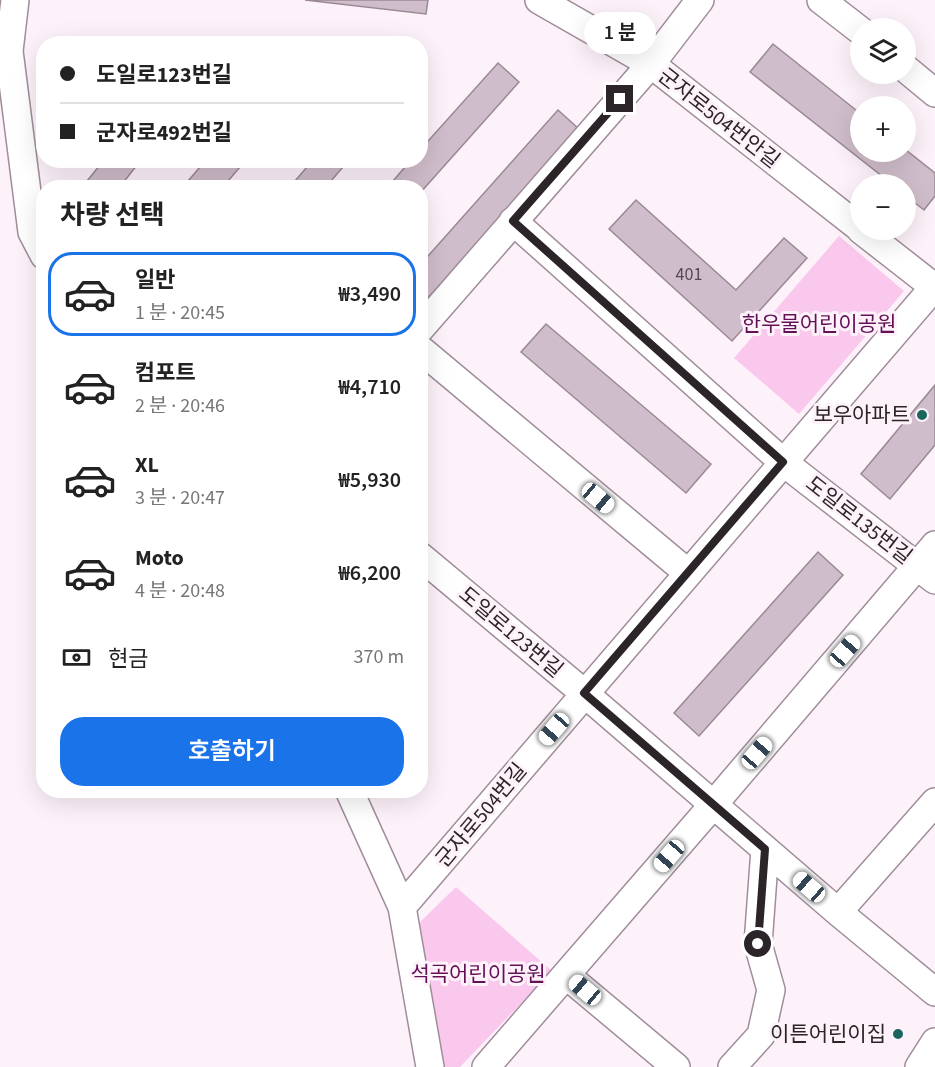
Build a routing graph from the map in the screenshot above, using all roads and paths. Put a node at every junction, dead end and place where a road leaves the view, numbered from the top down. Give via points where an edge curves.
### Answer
1 (15, 0) edge
2 (539, 0) edge
3 (700, 0) edge
4 (821, 0) edge
5 (850, 22) edge
6 (651, 64) junction
7 (916, 77) edge
8 (935, 93) edge
9 (850, 220) edge
10 (513, 221) junction
11 (36, 240) edge
12 (875, 240) edge
13 (935, 286) edge
14 (428, 320) edge
15 (428, 356) edge
16 (783, 462) junction
17 (935, 545) edge
18 (428, 563) edge
19 (688, 573) junction
20 (926, 573) edge
21 (584, 693) junction
22 (353, 798) edge
23 (935, 802) edge
24 (713, 805) junction
25 (765, 849) junction
26 (402, 907) junction
27 (838, 912) junction
28 (566, 975) junction
29 (935, 992) edge
30 (935, 1042) edge
31 (430, 1067) edge
32 (486, 1067) edge
33 (676, 1067) edge
34 (732, 1067) edge
35 (919, 1067) edge

1 - 11 street via 9,51
2 - 6 street, 군자로504번안길
3 - 6 street
4 - 5 street
6 - 9 street, 군자로504번안길
6 - 10 street
7 - 8 street
10 - 14 street
10 - 16 street, 도일로135번길
12 - 13 street, 군자로504번안길
13 - 16 street, 군자로504번길
15 - 19 street
16 - 19 street, 군자로504번길
16 - 20 street, 도일로135번길
17 - 20 street
18 - 21 street, 도일로123번길
19 - 21 street, 군자로504번길
20 - 24 street
21 - 24 street, 도일로123번길
21 - 26 street, 군자로504번길
22 - 26 street
23 - 27 street
24 - 25 street, 도일로123번길
24 - 28 street
25 - 27 street, 도일로123번길
25 - 34 street via 758,944 771,990 761,1035
26 - 31 street
27 - 29 street, 도일로123번길
28 - 32 street
28 - 33 street
30 - 35 street

